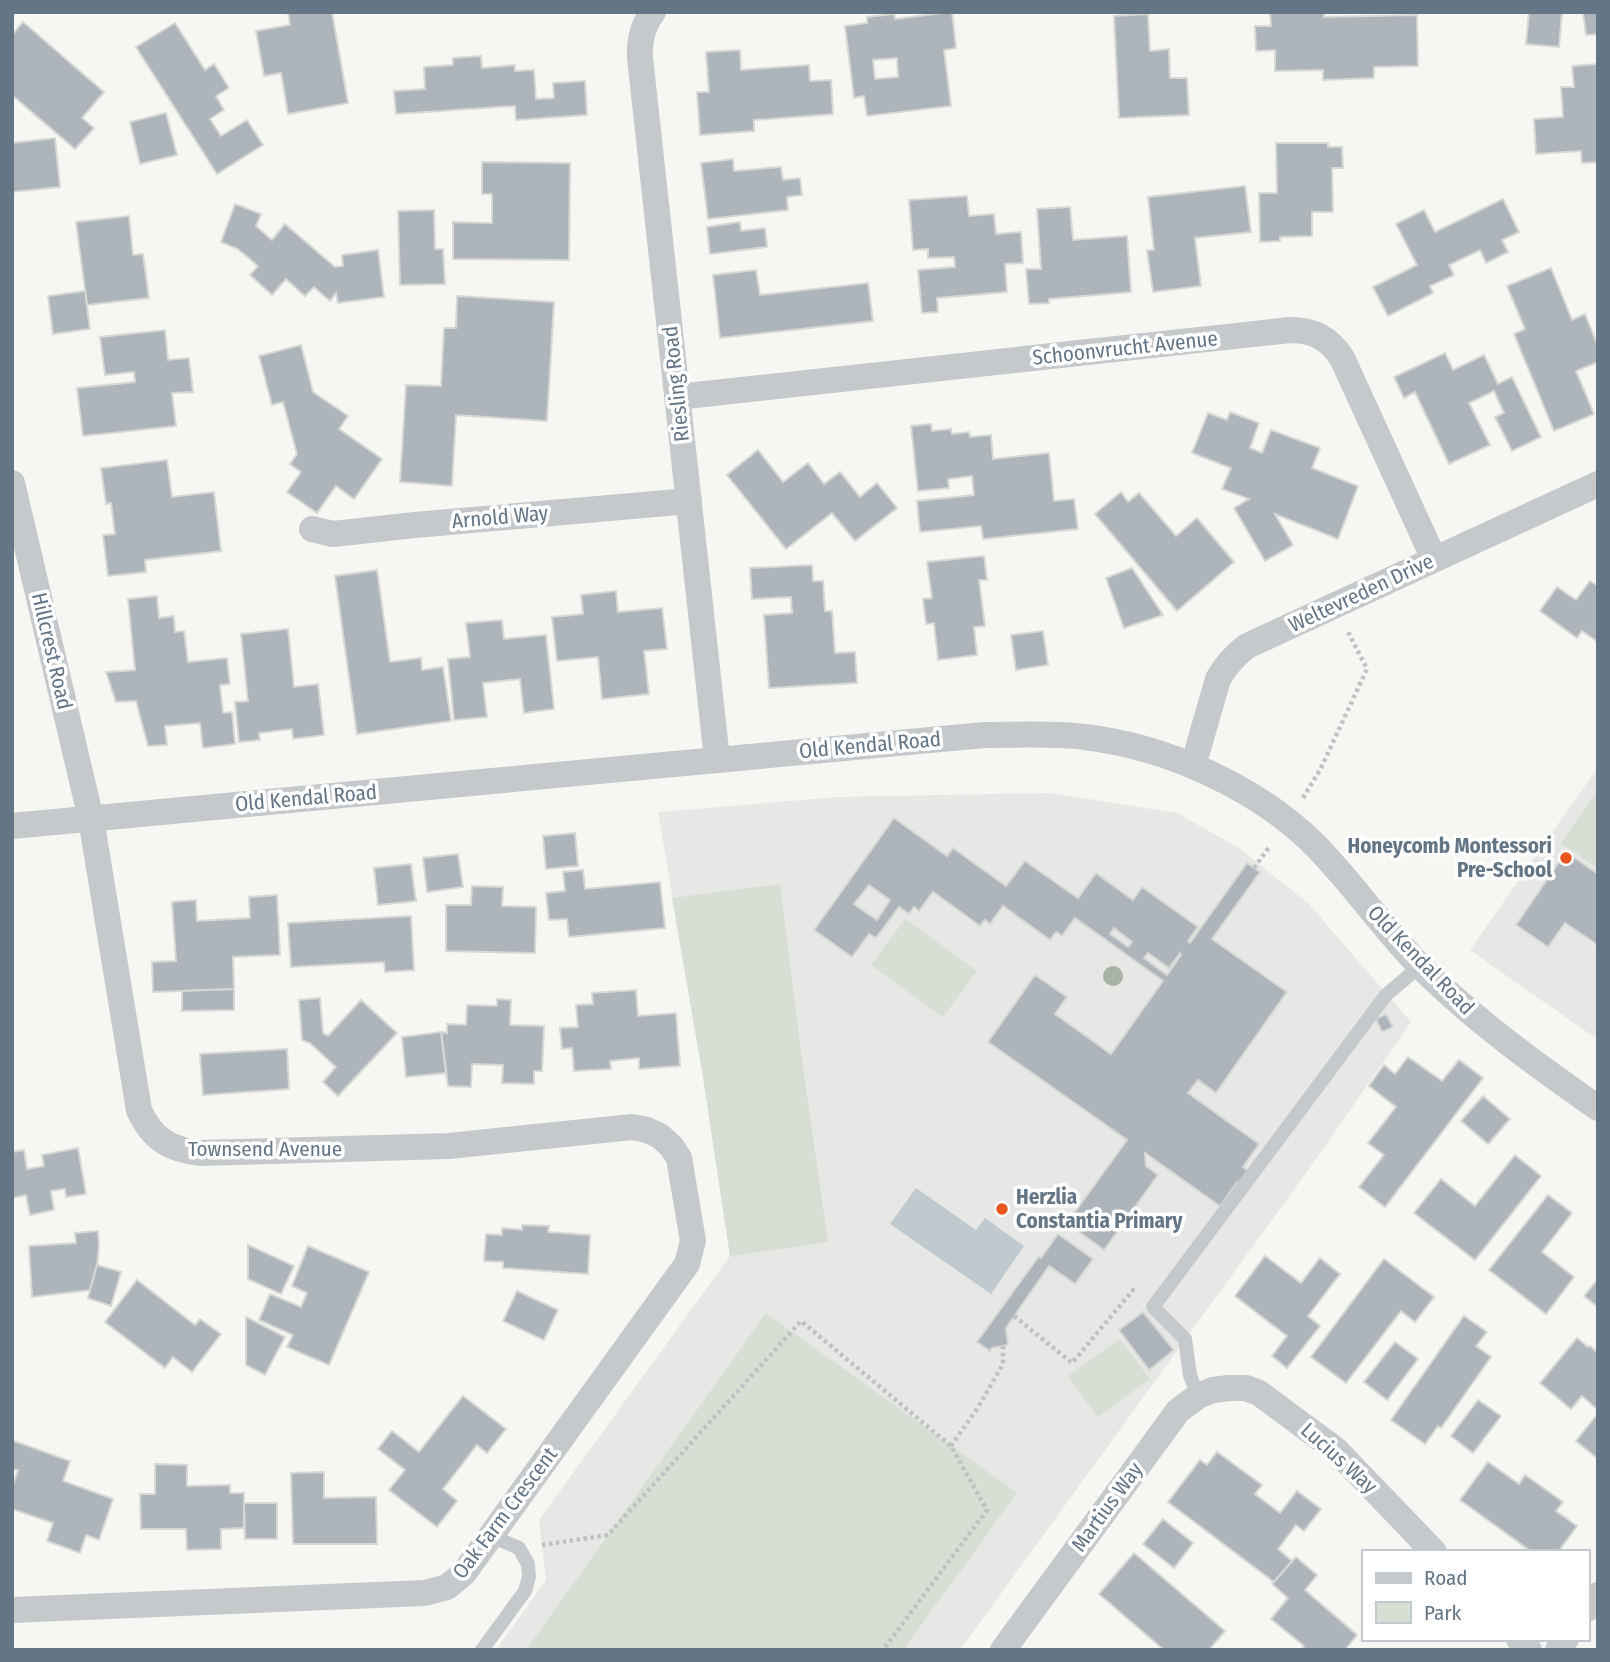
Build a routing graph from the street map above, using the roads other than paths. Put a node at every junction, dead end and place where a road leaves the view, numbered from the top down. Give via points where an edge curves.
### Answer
1 (653, 12) edge
2 (677, 397) junction
3 (12, 483) edge
4 (1598, 484) edge
5 (689, 500) junction
6 (312, 529) dead end
7 (1434, 559) junction
8 (717, 759) junction
9 (1193, 766) junction
10 (91, 819) junction
11 (12, 826) edge
12 (1420, 967) junction
13 (1598, 1108) edge
14 (660, 1136) joint
15 (1229, 1388) joint
16 (1198, 1396) junction
17 (491, 1536) junction
18 (1432, 1550) edge
19 (12, 1610) edge
20 (482, 1650) edge
21 (1003, 1650) edge

1 - 2 street, Riesling Road via 639,45
2 - 5 street, Riesling Road
2 - 7 street, Schoonvrucht Avenue via 1303,330 1327,340 1342,358
3 - 10 street, Hillcrest Road
4 - 7 street, Weltevreden Drive
5 - 6 street, Arnold Way via 333,534
5 - 8 street, Riesling Road
7 - 9 street, Weltevreden Drive via 1236,655 1218,678
8 - 9 street, Old Kendal Road via 984,734 1083,737
8 - 10 street, Old Kendal Road
9 - 12 street, Old Kendal Road via 1257,799 1313,843
10 - 11 street, Old Kendal Road
10 - 14 street, Townsend Avenue via 139,1110 151,1131 166,1143 201,1153 449,1146 632,1127
12 - 13 street, Old Kendal Road via 1505,1042
12 - 16 lane via 1386,995 1153,1307 1185,1339
14 - 17 street, Oak Farm Crescent via 679,1158 693,1241 687,1264
15 - 16 street, Martius Way
15 - 18 street, Lucius Way via 1259,1393 1336,1450
16 - 21 street, Martius Way via 1170,1421
17 - 19 street, Oak Farm Crescent via 456,1581 425,1593
17 - 20 lane via 519,1548 529,1577 525,1591

